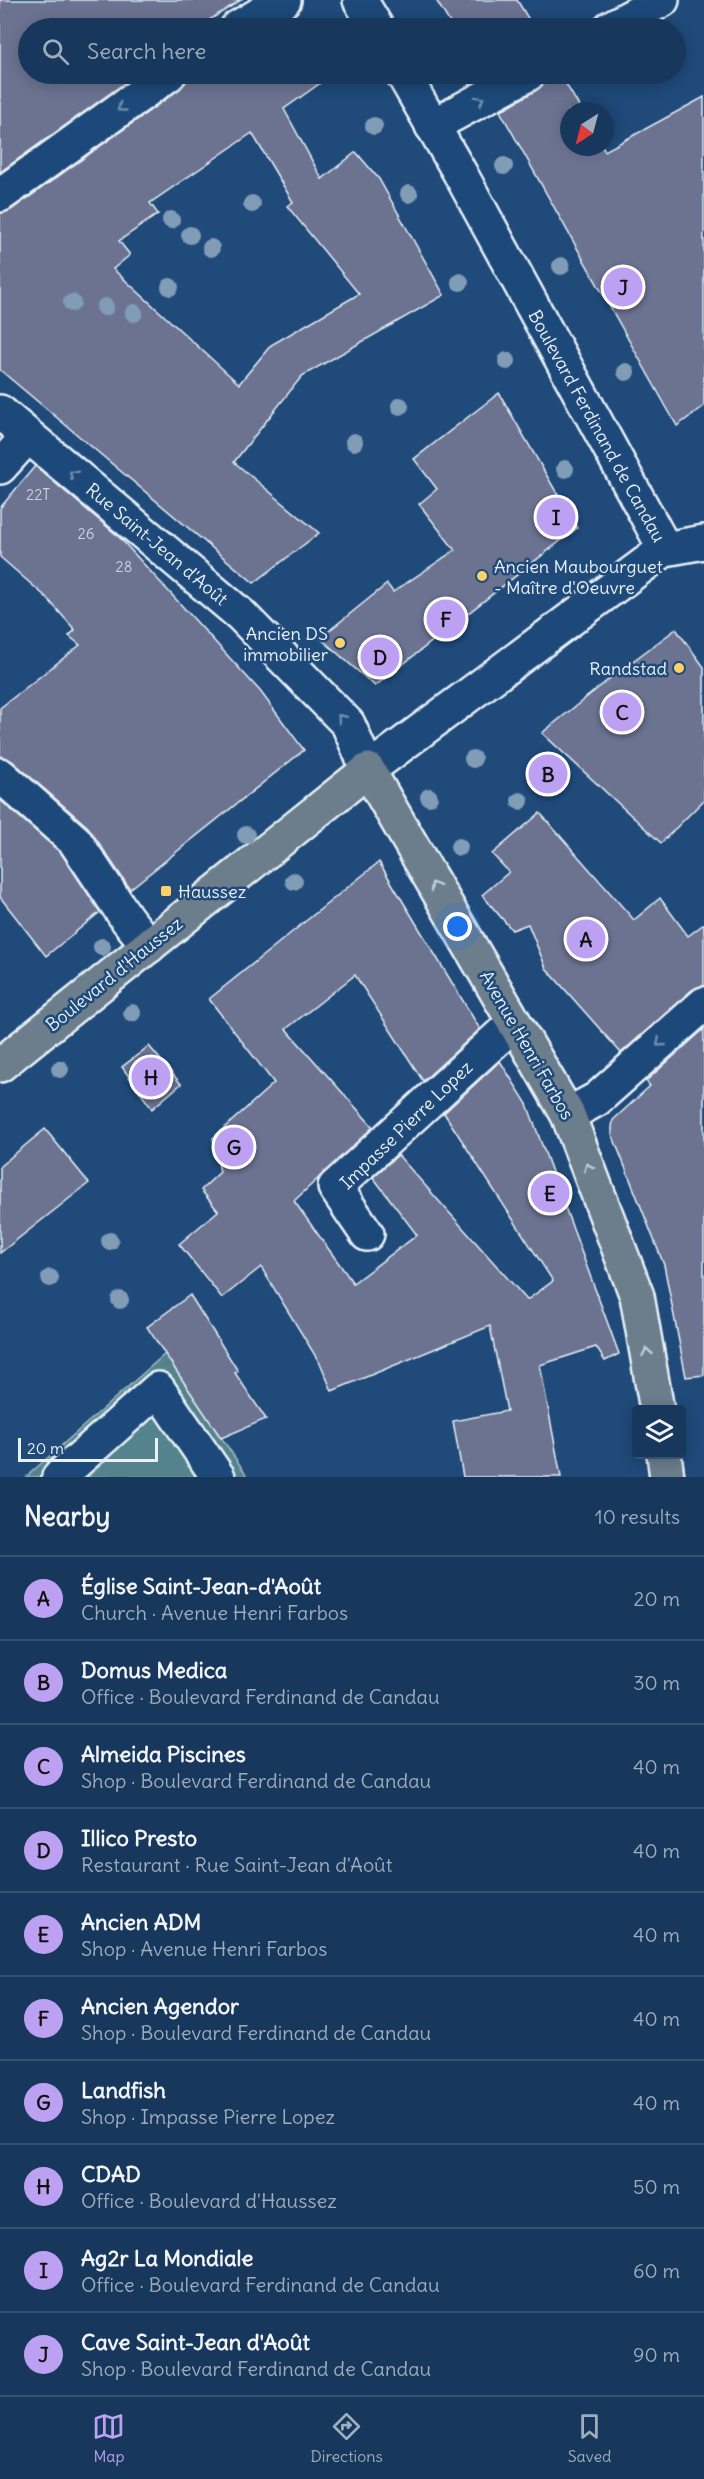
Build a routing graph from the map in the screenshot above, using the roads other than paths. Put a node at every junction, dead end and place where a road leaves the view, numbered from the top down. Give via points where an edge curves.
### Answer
1 (284, 0) edge
2 (360, 0) edge
3 (662, 0) edge
4 (254, 18) edge
5 (371, 18) edge
6 (629, 18) edge
7 (155, 84) edge
8 (409, 84) edge
9 (510, 84) edge
10 (432, 126) junction
11 (0, 195) edge
12 (0, 412) edge
13 (28, 436) junction
14 (0, 467) edge
15 (704, 542) edge
16 (665, 549) junction
17 (368, 770) junction
18 (0, 775) edge
19 (149, 946) junction
20 (704, 1004) edge
21 (514, 1023) junction
22 (0, 1065) edge
23 (568, 1115) junction
24 (367, 1234) dead end
25 (656, 1405) edge
26 (209, 1474) edge
27 (59, 1477) edge

1 - 4 street
2 - 5 street
3 - 6 street
7 -> 11 street
8 - 10 street, Boulevard Ferdinand de Candau
10 -> 9 street
10 - 16 street, Boulevard Ferdinand de Candau
12 - 13 street, Rue Saint-Jean d'Août
13 - 14 street
17 -> 13 street, Rue Saint-Jean d'Août via 348,724 241,615
15 - 16 street
16 - 17 street, Boulevard Ferdinand de Candau
17 - 19 main road, Boulevard d'Haussez
21 -> 17 main road, Avenue Henri Farbos
18 - 19 street via 75,841
19 - 22 main road, Boulevard d'Haussez
20 -> 23 street via 597,1099
21 - 23 main road, Avenue Henri Farbos
21 - 24 street, Impasse Pierre Lopez via 335,1187
25 -> 23 main road, Avenue Henri Farbos via 637,1296
26 - 27 street via 158,1389

